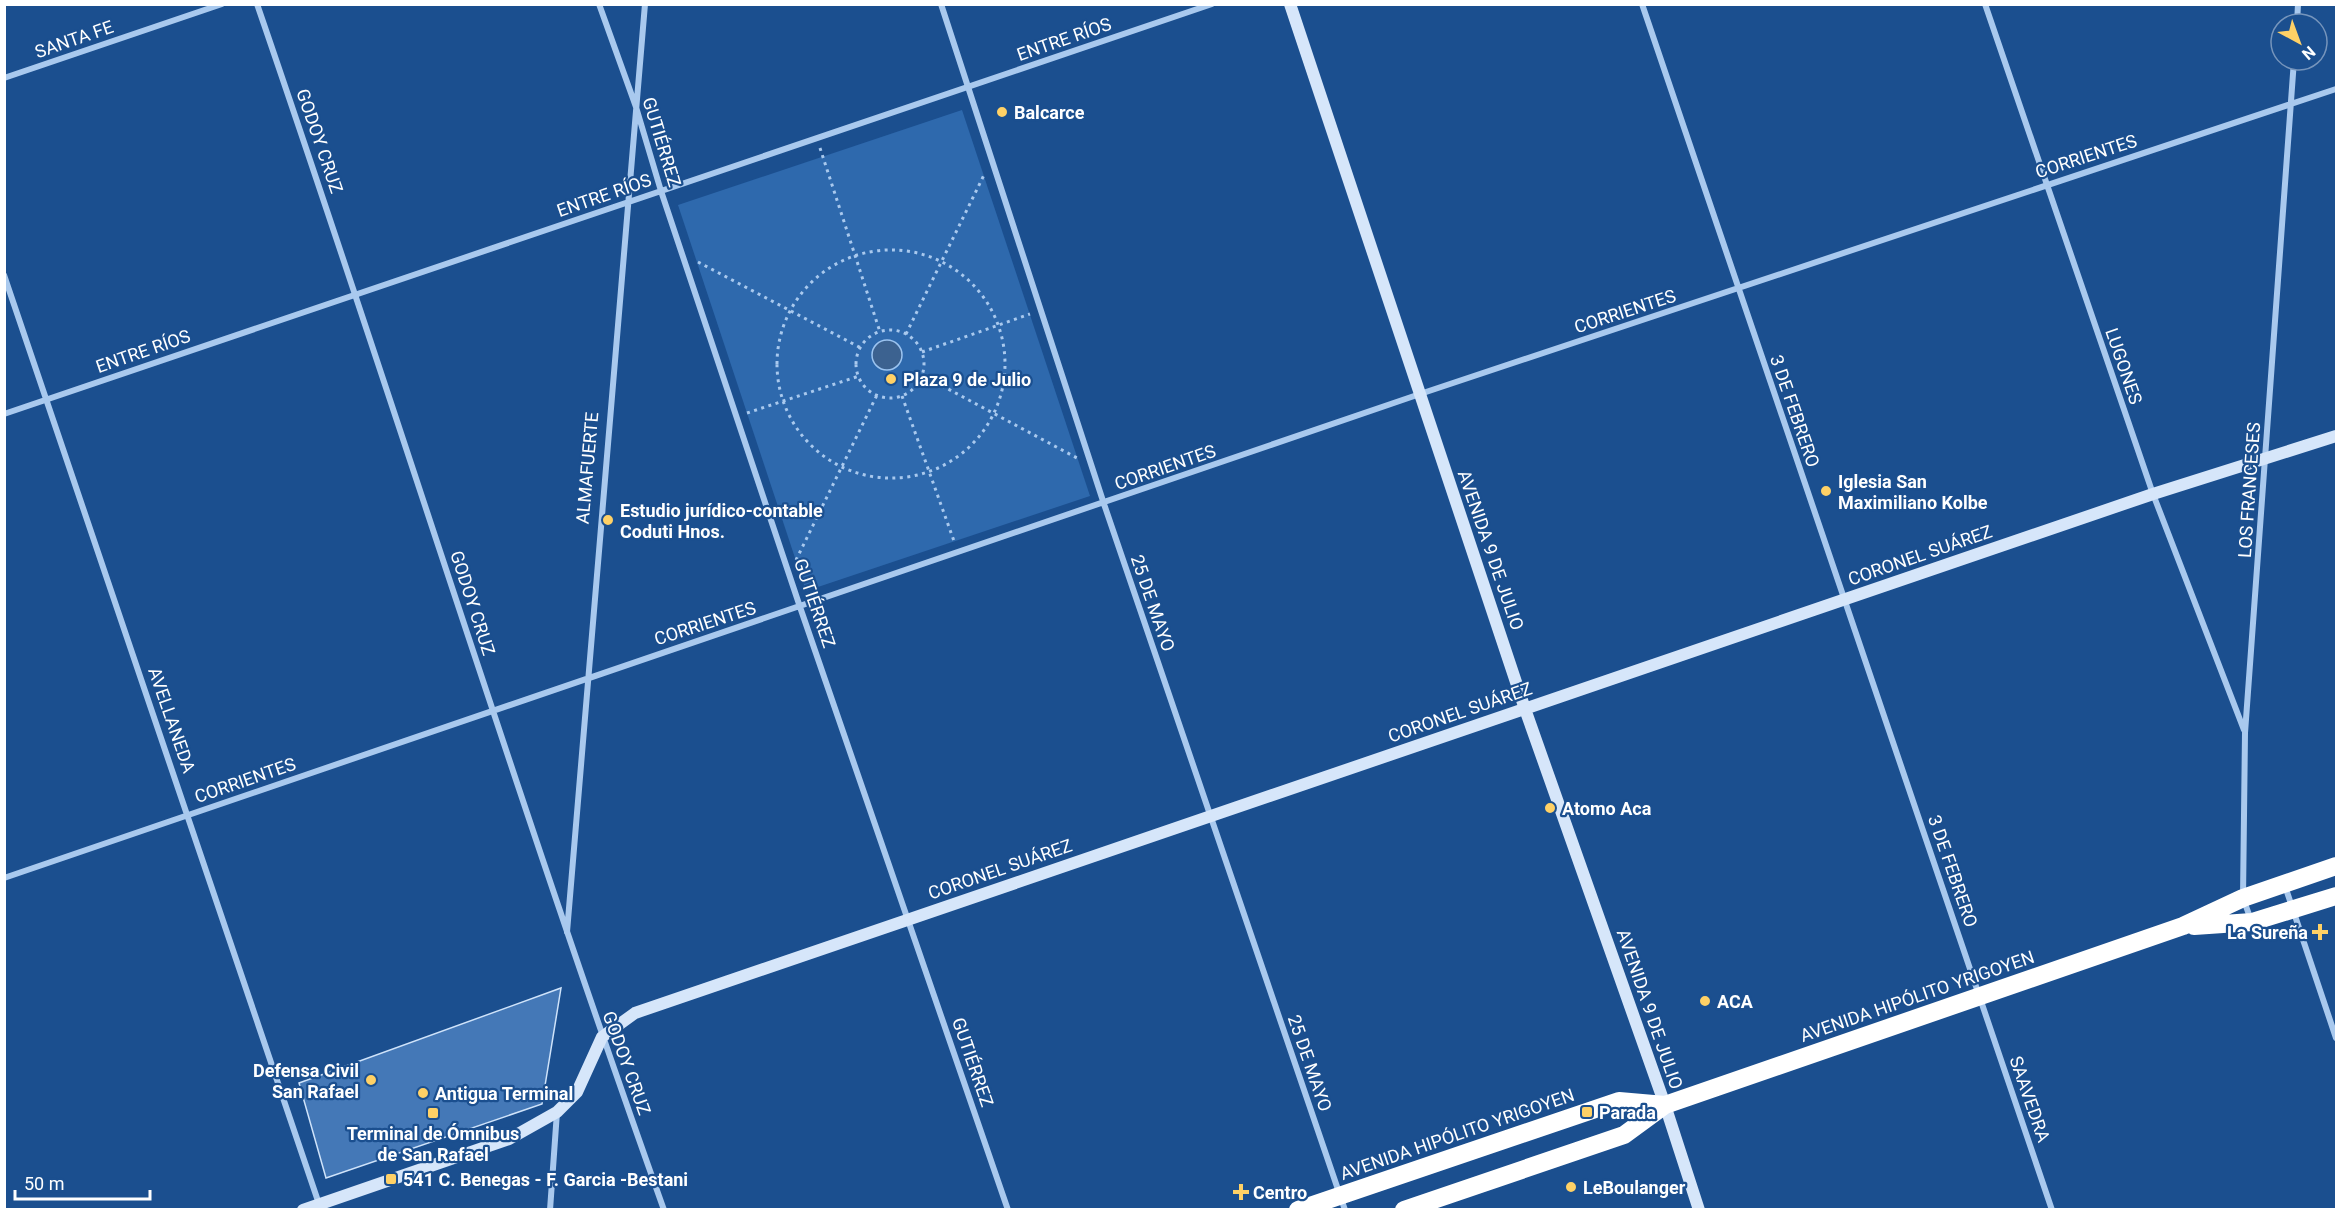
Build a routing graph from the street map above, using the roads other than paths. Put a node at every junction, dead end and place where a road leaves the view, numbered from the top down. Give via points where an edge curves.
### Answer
1 (222, 4) edge
2 (257, 4) edge
3 (599, 4) edge
4 (645, 4) edge
5 (940, 4) edge
6 (1212, 4) edge
7 (1290, 4) edge
8 (1642, 4) edge
9 (1985, 4) edge
10 (2293, 72) edge
11 (4, 78) edge
12 (968, 87) junction
13 (2337, 89) edge
14 (2291, 104) junction
15 (636, 106) junction
16 (2046, 185) junction
17 (661, 191) junction
18 (627, 203) junction
19 (4, 275) edge
20 (1737, 290) junction
21 (357, 294) junction
22 (1420, 394) junction
23 (46, 400) junction
24 (4, 414) edge
25 (2337, 436) edge
26 (2266, 458) junction
27 (2153, 494) junction
28 (1104, 504) junction
29 (1844, 600) junction
30 (800, 607) junction
31 (588, 677) junction
32 (1525, 709) junction
33 (491, 710) junction
34 (2245, 733) junction
35 (189, 815) junction
36 (1209, 817) junction
37 (2337, 866) edge
38 (4, 878) edge
39 (2284, 884) junction
40 (2337, 896) edge
41 (2243, 898) junction
42 (2293, 910) junction
43 (908, 919) junction
44 (2252, 922) junction
45 (2183, 926) junction
46 (567, 935) junction
47 (1980, 998) junction
48 (602, 1037) junction
49 (2337, 1038) edge
50 (1665, 1105) junction
51 (557, 1112) junction
52 (1342, 1203) edge
53 (320, 1207) edge
54 (303, 1209) edge
55 (550, 1209) edge
56 (664, 1209) edge
57 (1008, 1209) edge
58 (1298, 1209) edge
59 (1404, 1209) edge
60 (1699, 1209) edge
61 (2052, 1209) edge

1 - 11 street, SANTA FE
2 - 21 street, GODOY CRUZ
3 - 15 street, GUTIÉRREZ
4 - 15 street, ALMAFUERTE
5 - 12 street, 25 DE MAYO
6 - 12 street, ENTRE RÍOS
7 - 22 street, AVENIDA 9 DE JULIO
8 - 20 street, 3 DE FEBRERO
9 - 16 street, LUGONES
10 - 14 street, LOS FRANCESES
12 - 17 street, ENTRE RÍOS
12 - 28 street, 25 DE MAYO
13 - 14 street, CORRIENTES
14 - 16 street, CORRIENTES
14 - 26 street, LOS FRANCESES
15 - 17 street, GUTIÉRREZ
15 - 18 street, ALMAFUERTE
16 - 20 street, CORRIENTES
16 - 27 street, LUGONES
17 - 18 street, ENTRE RÍOS
17 - 30 street, GUTIÉRREZ
18 - 21 street, ENTRE RÍOS
18 - 31 street, ALMAFUERTE
19 - 23 street, AVELLANEDA
20 - 22 street, CORRIENTES
20 - 29 street, 3 DE FEBRERO
21 - 23 street, ENTRE RÍOS
21 - 33 street, GODOY CRUZ
22 - 28 street, CORRIENTES
22 - 32 street, AVENIDA 9 DE JULIO
23 - 24 street, ENTRE RÍOS
23 - 35 street, AVELLANEDA
25 - 26 street, CORONEL SUÁREZ
26 - 27 street, CORONEL SUÁREZ
26 - 34 street, LOS FRANCESES
27 - 29 street, CORONEL SUÁREZ
27 - 34 street, LUGONES
28 - 30 street, CORRIENTES
28 - 36 street, 25 DE MAYO
29 - 32 street, CORONEL SUÁREZ
29 - 47 street, 3 DE FEBRERO
30 - 31 street, CORRIENTES
30 - 43 street, GUTIÉRREZ
31 - 33 street, CORRIENTES
31 - 46 street, ALMAFUERTE
32 - 36 street, CORONEL SUÁREZ
32 - 50 street, AVENIDA 9 DE JULIO
33 - 35 street, CORRIENTES
33 - 46 street, GODOY CRUZ
34 - 41 street, LOS FRANCESES
35 - 38 street, CORRIENTES
35 - 53 street, AVELLANEDA
36 - 43 street, CORONEL SUÁREZ
36 - 52 street, 25 DE MAYO
37 - 39 highway, AVENIDA HIPÓLITO YRIGOYEN
39 - 41 highway, AVENIDA HIPÓLITO YRIGOYEN
39 - 42 street
40 - 42 highway, AVENIDA HIPÓLITO YRIGOYEN
41 - 44 street, LOS FRANCESES
41 - 45 highway, AVENIDA HIPÓLITO YRIGOYEN
42 - 44 highway, AVENIDA HIPÓLITO YRIGOYEN
42 - 49 street
43 - 48 street, CORONEL SUÁREZ via 635,1013
43 - 57 street, GUTIÉRREZ
44 - 45 highway, AVENIDA HIPÓLITO YRIGOYEN
45 - 47 highway, AVENIDA HIPÓLITO YRIGOYEN
46 - 48 street, GODOY CRUZ
47 - 50 highway, AVENIDA HIPÓLITO YRIGOYEN
47 - 61 street, SAAVEDRA
48 - 51 street via 577,1092
48 - 56 street, GODOY CRUZ
50 - 52 highway, AVENIDA HIPÓLITO YRIGOYEN via 1619,1101
50 - 59 highway, AVENIDA HIPÓLITO YRIGOYEN via 1624,1135
50 - 60 street, AVENIDA 9 DE JULIO
51 - 53 street via 509,1139
51 - 55 street
52 - 58 highway, AVENIDA HIPÓLITO YRIGOYEN
53 - 54 street

